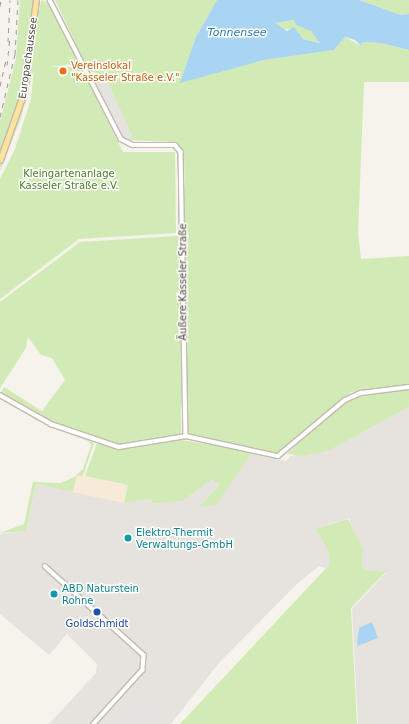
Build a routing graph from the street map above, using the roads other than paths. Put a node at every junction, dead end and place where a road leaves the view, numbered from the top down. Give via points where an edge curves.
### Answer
1 (36, 0) edge
2 (50, 0) edge
3 (0, 160) edge
4 (409, 387) edge
5 (0, 395) edge
6 (186, 436) junction
7 (45, 566) dead end
8 (94, 724) edge

1 - 3 main road, Europachaussee via 24,92
2 - 6 street, Äußere Kasseler Straße via 121,139 133,145 175,145 181,152
4 - 6 street via 362,393 345,400 278,456
5 - 6 street via 51,424 119,447
7 - 8 street via 144,655 143,670

